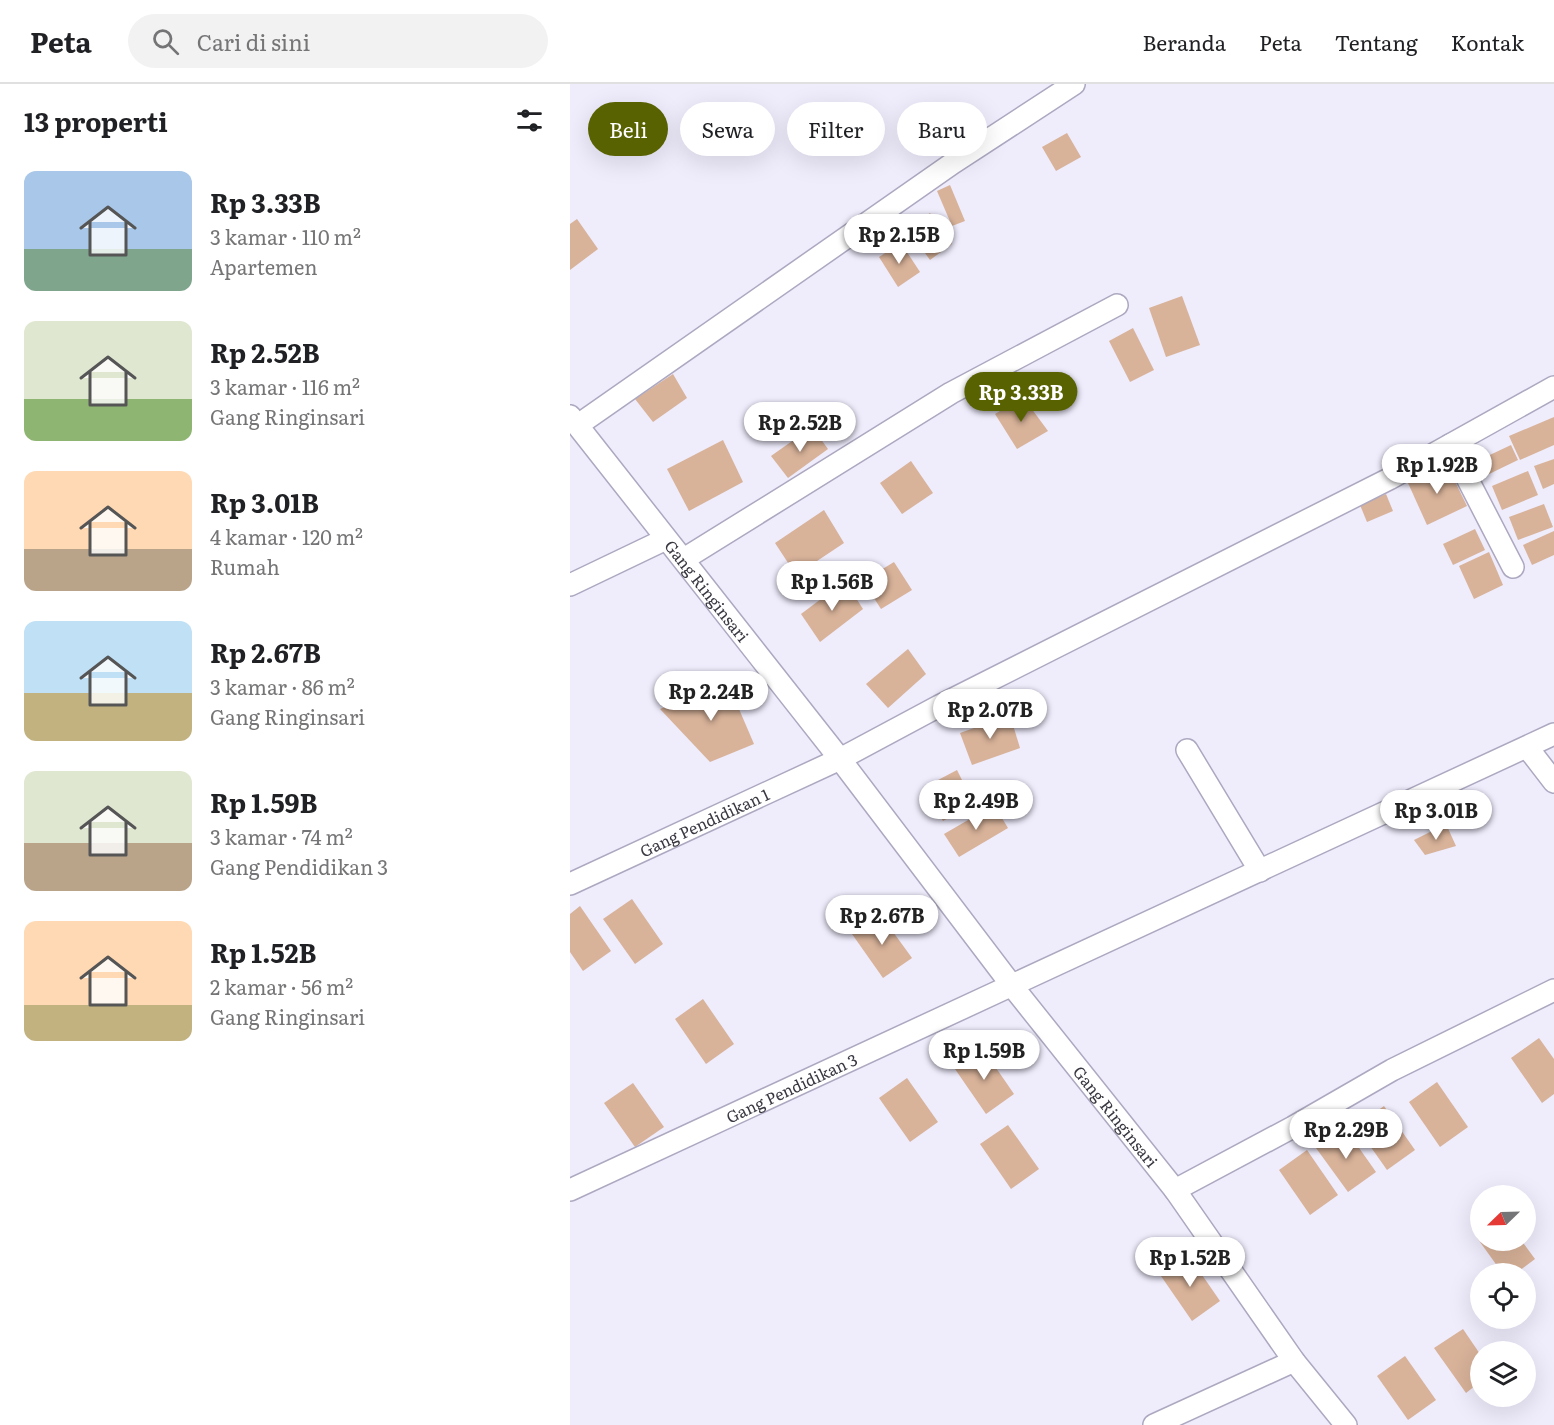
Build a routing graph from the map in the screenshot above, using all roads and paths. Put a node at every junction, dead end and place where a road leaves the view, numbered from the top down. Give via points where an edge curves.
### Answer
1 (1074, 84) edge
2 (1117, 305) dead end
3 (1554, 388) edge
4 (574, 421) edge
5 (1450, 445) junction
6 (666, 539) junction
7 (684, 559) junction
8 (1513, 567) dead end
9 (570, 585) edge
10 (1554, 734) edge
11 (1527, 747) junction
12 (1187, 750) dead end
13 (840, 759) junction
14 (1554, 782) edge
15 (1260, 871) junction
16 (570, 884) edge
17 (1013, 987) junction
18 (1554, 990) edge
19 (570, 1190) edge
20 (1175, 1190) junction
21 (1294, 1361) junction
22 (1154, 1425) edge
23 (1346, 1425) edge

1 - 4 street
2 - 7 street via 951,393
3 - 5 street, Gang Pendidikan 1
4 - 6 street, Gang Ringinsari
5 - 8 street
5 - 13 street, Gang Pendidikan 1
6 - 7 street, Gang Ringinsari
6 - 9 street
7 - 13 street, Gang Ringinsari
10 - 11 street, Gang Pendidikan 3
11 - 14 street
11 - 15 street, Gang Pendidikan 3
12 - 15 street
13 - 16 street, Gang Pendidikan 1
13 - 17 street, Gang Ringinsari
15 - 17 street, Gang Pendidikan 3
17 - 19 street, Gang Pendidikan 3
17 - 20 street, Gang Ringinsari
18 - 20 street via 1392,1070
20 - 21 street, Gang Ringinsari
21 - 22 street
21 - 23 street, Gang Ringinsari

